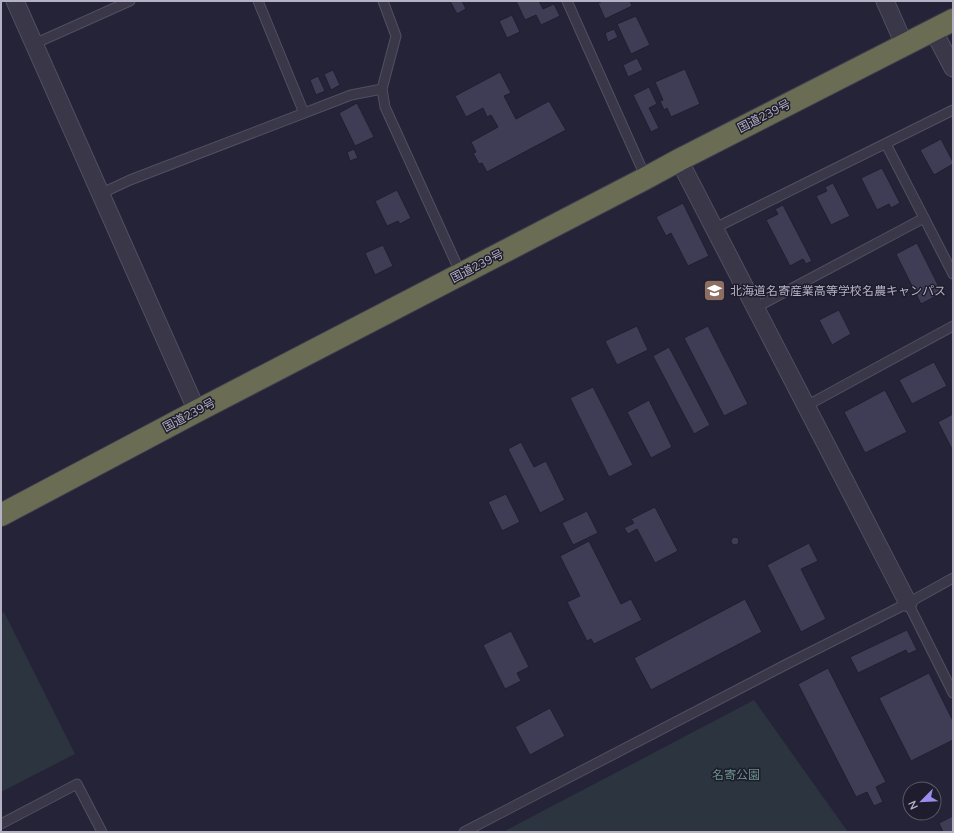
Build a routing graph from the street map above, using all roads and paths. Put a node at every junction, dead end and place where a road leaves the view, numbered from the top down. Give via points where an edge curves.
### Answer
1 (15, 1) edge
2 (130, 1) edge
3 (258, 1) edge
4 (383, 1) edge
5 (567, 1) edge
6 (885, 1) edge
7 (953, 20) edge
8 (933, 30) junction
9 (34, 44) junction
10 (904, 44) junction
11 (953, 68) edge
12 (382, 89) junction
13 (953, 110) edge
14 (304, 113) junction
15 (886, 144) junction
16 (679, 160) junction
17 (646, 178) junction
18 (100, 194) junction
19 (924, 218) junction
20 (714, 228) junction
21 (461, 274) junction
22 (953, 274) edge
23 (755, 308) junction
24 (953, 326) edge
25 (806, 406) junction
26 (197, 411) junction
27 (1, 515) edge
28 (953, 578) edge
29 (908, 603) junction
30 (953, 694) edge
31 (1, 824) edge
32 (102, 832) edge
33 (464, 832) edge

1 - 9 street
2 - 9 lane
3 - 14 lane
4 - 12 lane via 396,36
5 - 17 lane
6 - 10 street
7 - 8 highway, 国道239号
8 - 10 highway, 国道239号
8 - 11 street
9 - 18 street
10 - 16 highway, 国道239号
12 - 14 lane via 351,95
12 - 21 lane via 385,107
13 - 15 lane
14 - 18 lane
15 - 19 lane
15 - 20 lane
16 - 17 highway, 国道239号
16 - 20 street
17 - 21 highway, 国道239号
18 - 26 street
19 - 22 lane
19 - 23 lane
20 - 23 street
21 - 26 highway, 国道239号
23 - 25 street
24 - 25 lane
25 - 29 street
26 - 27 highway, 国道239号
28 - 29 lane
29 - 30 lane
29 - 33 lane
31 - 32 lane via 77,784

